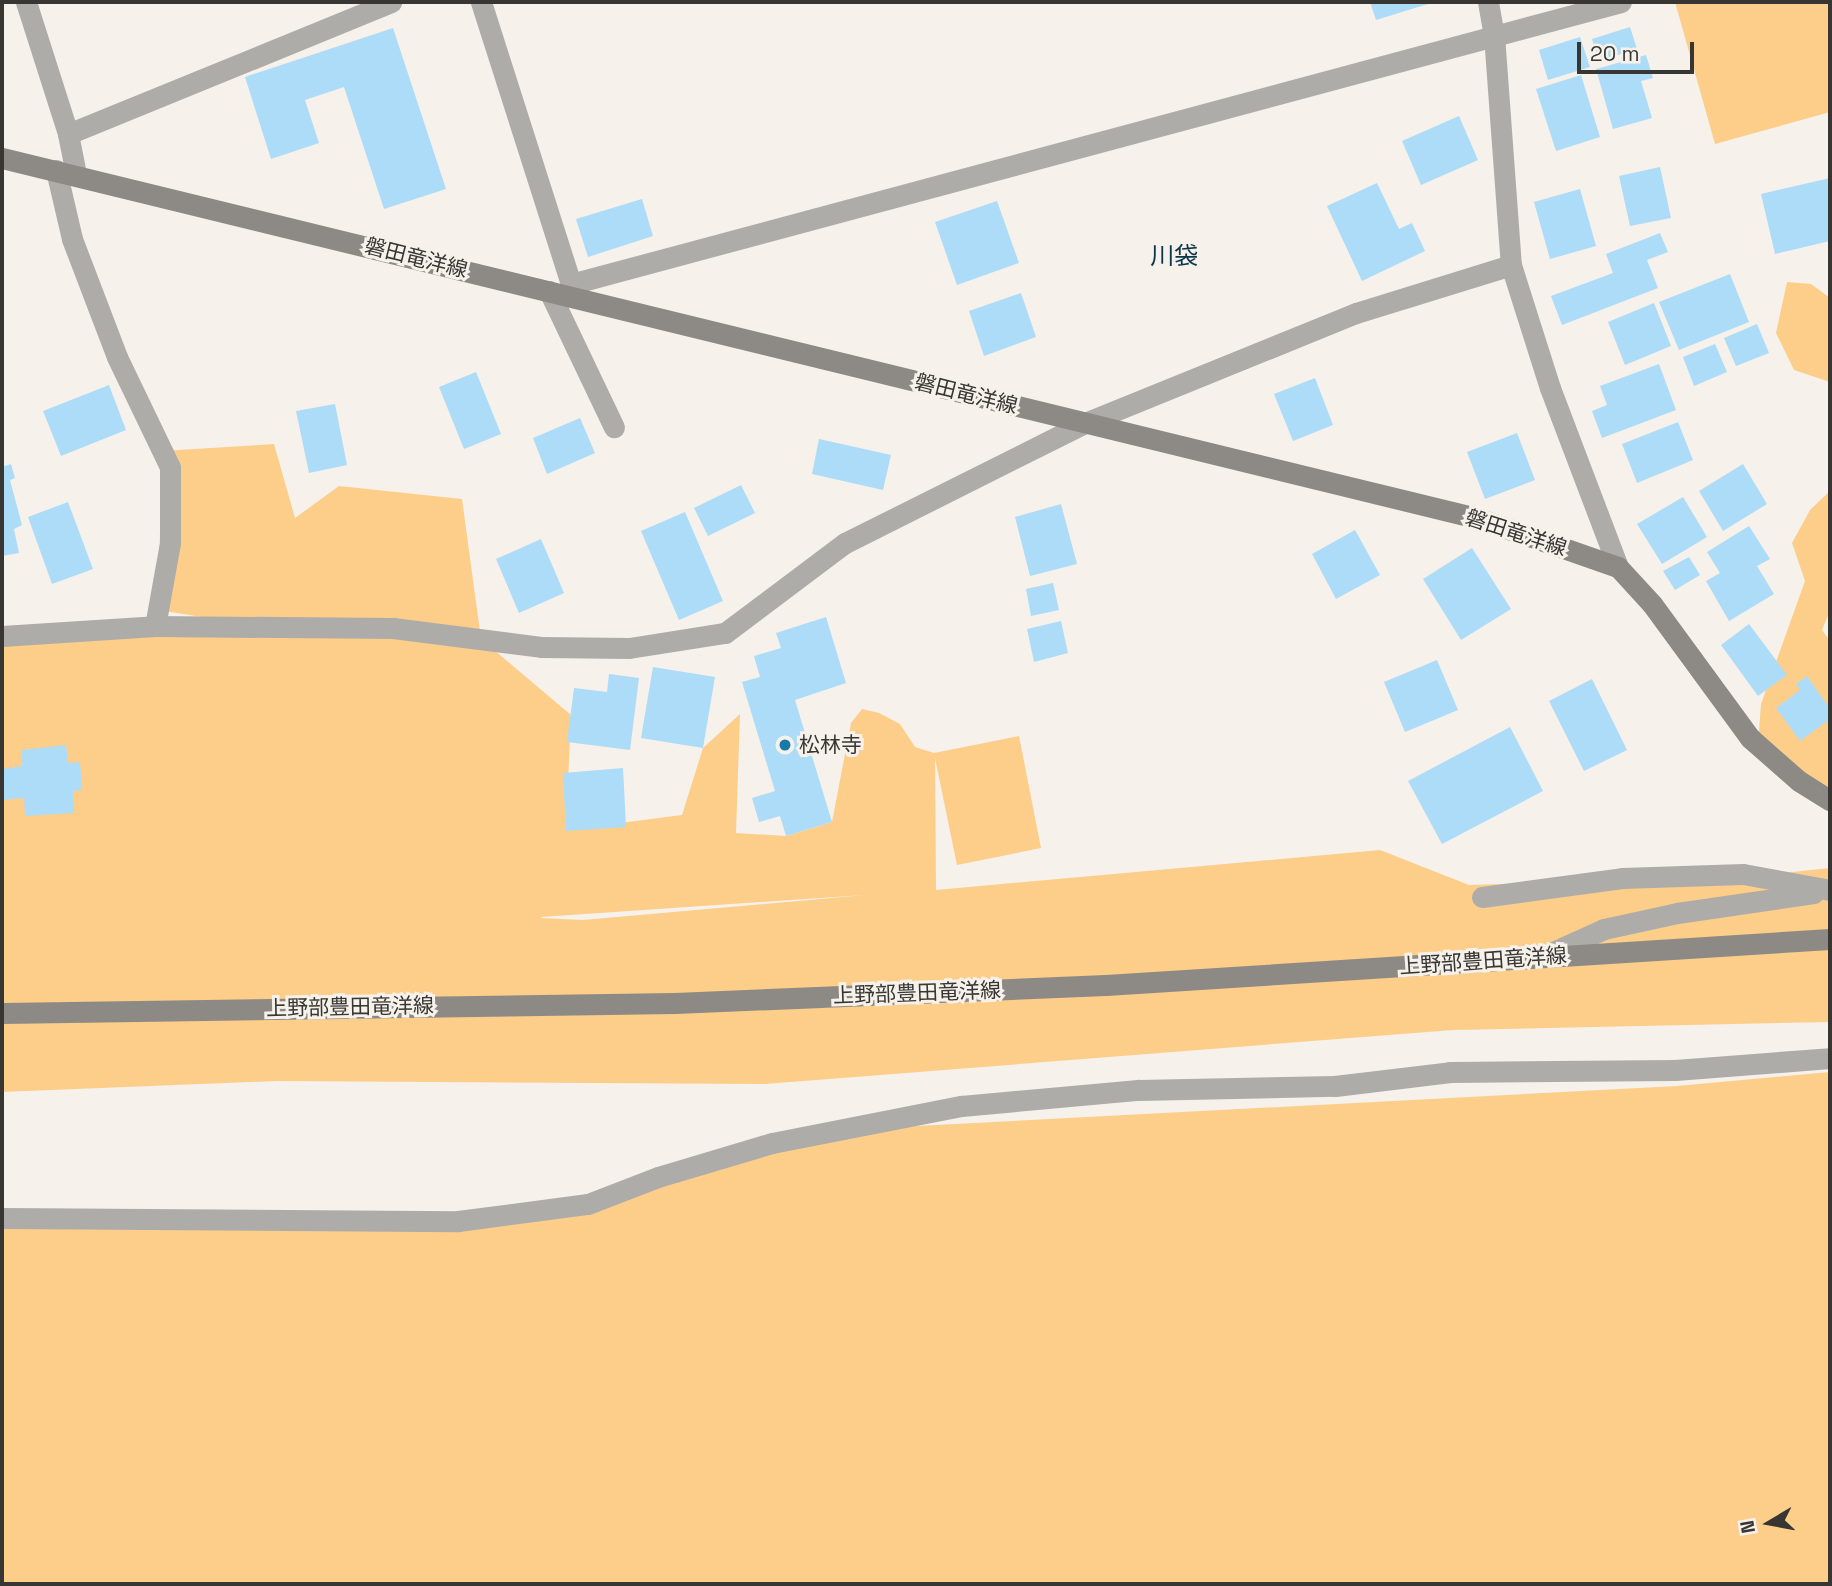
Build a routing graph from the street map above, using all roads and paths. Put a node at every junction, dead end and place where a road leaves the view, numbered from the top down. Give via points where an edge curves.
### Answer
1 (26, 2) edge
2 (391, 2) edge
3 (481, 2) edge
4 (1488, 2) edge
5 (1621, 2) edge
6 (1494, 35) junction
7 (68, 134) junction
8 (7, 164) edge
9 (66, 172) junction
10 (1511, 265) junction
11 (562, 290) junction
12 (1085, 423) junction
13 (614, 427) dead end
14 (1618, 567) junction
15 (155, 626) junction
16 (2, 636) edge
17 (1830, 800) edge
18 (1830, 891) edge
19 (1482, 897) dead end
20 (1830, 939) edge
21 (1541, 958) junction
22 (2, 1013) edge
23 (1830, 1058) edge
24 (2, 1218) edge

1 - 7 street
2 - 7 street
3 - 11 street
4 - 6 street
5 - 6 street
6 - 10 street
6 - 11 street
7 - 9 street
8 - 9 main road, 磐田竜洋線
9 - 11 main road, 磐田竜洋線
9 - 15 street via 72,239 113,345 170,467 170,543
10 - 12 street via 1356,313
10 - 14 street via 1550,388
11 - 12 main road, 磐田竜洋線
11 - 13 street
12 - 14 main road, 磐田竜洋線 via 1478,518
12 - 15 street via 845,542 725,633 629,648 554,647 393,628
14 - 17 main road, 磐田竜洋線 via 1652,604 1750,738 1799,781
15 - 16 street
18 - 19 street via 1742,874 1622,878
18 - 21 street via 1604,929
20 - 21 main road, 上野部豊田竜洋線
21 - 22 main road, 上野部豊田竜洋線 via 1120,984 676,1003
23 - 24 street via 1675,1070 1450,1072 1335,1086 1138,1090 961,1107 772,1143 587,1204 458,1221

